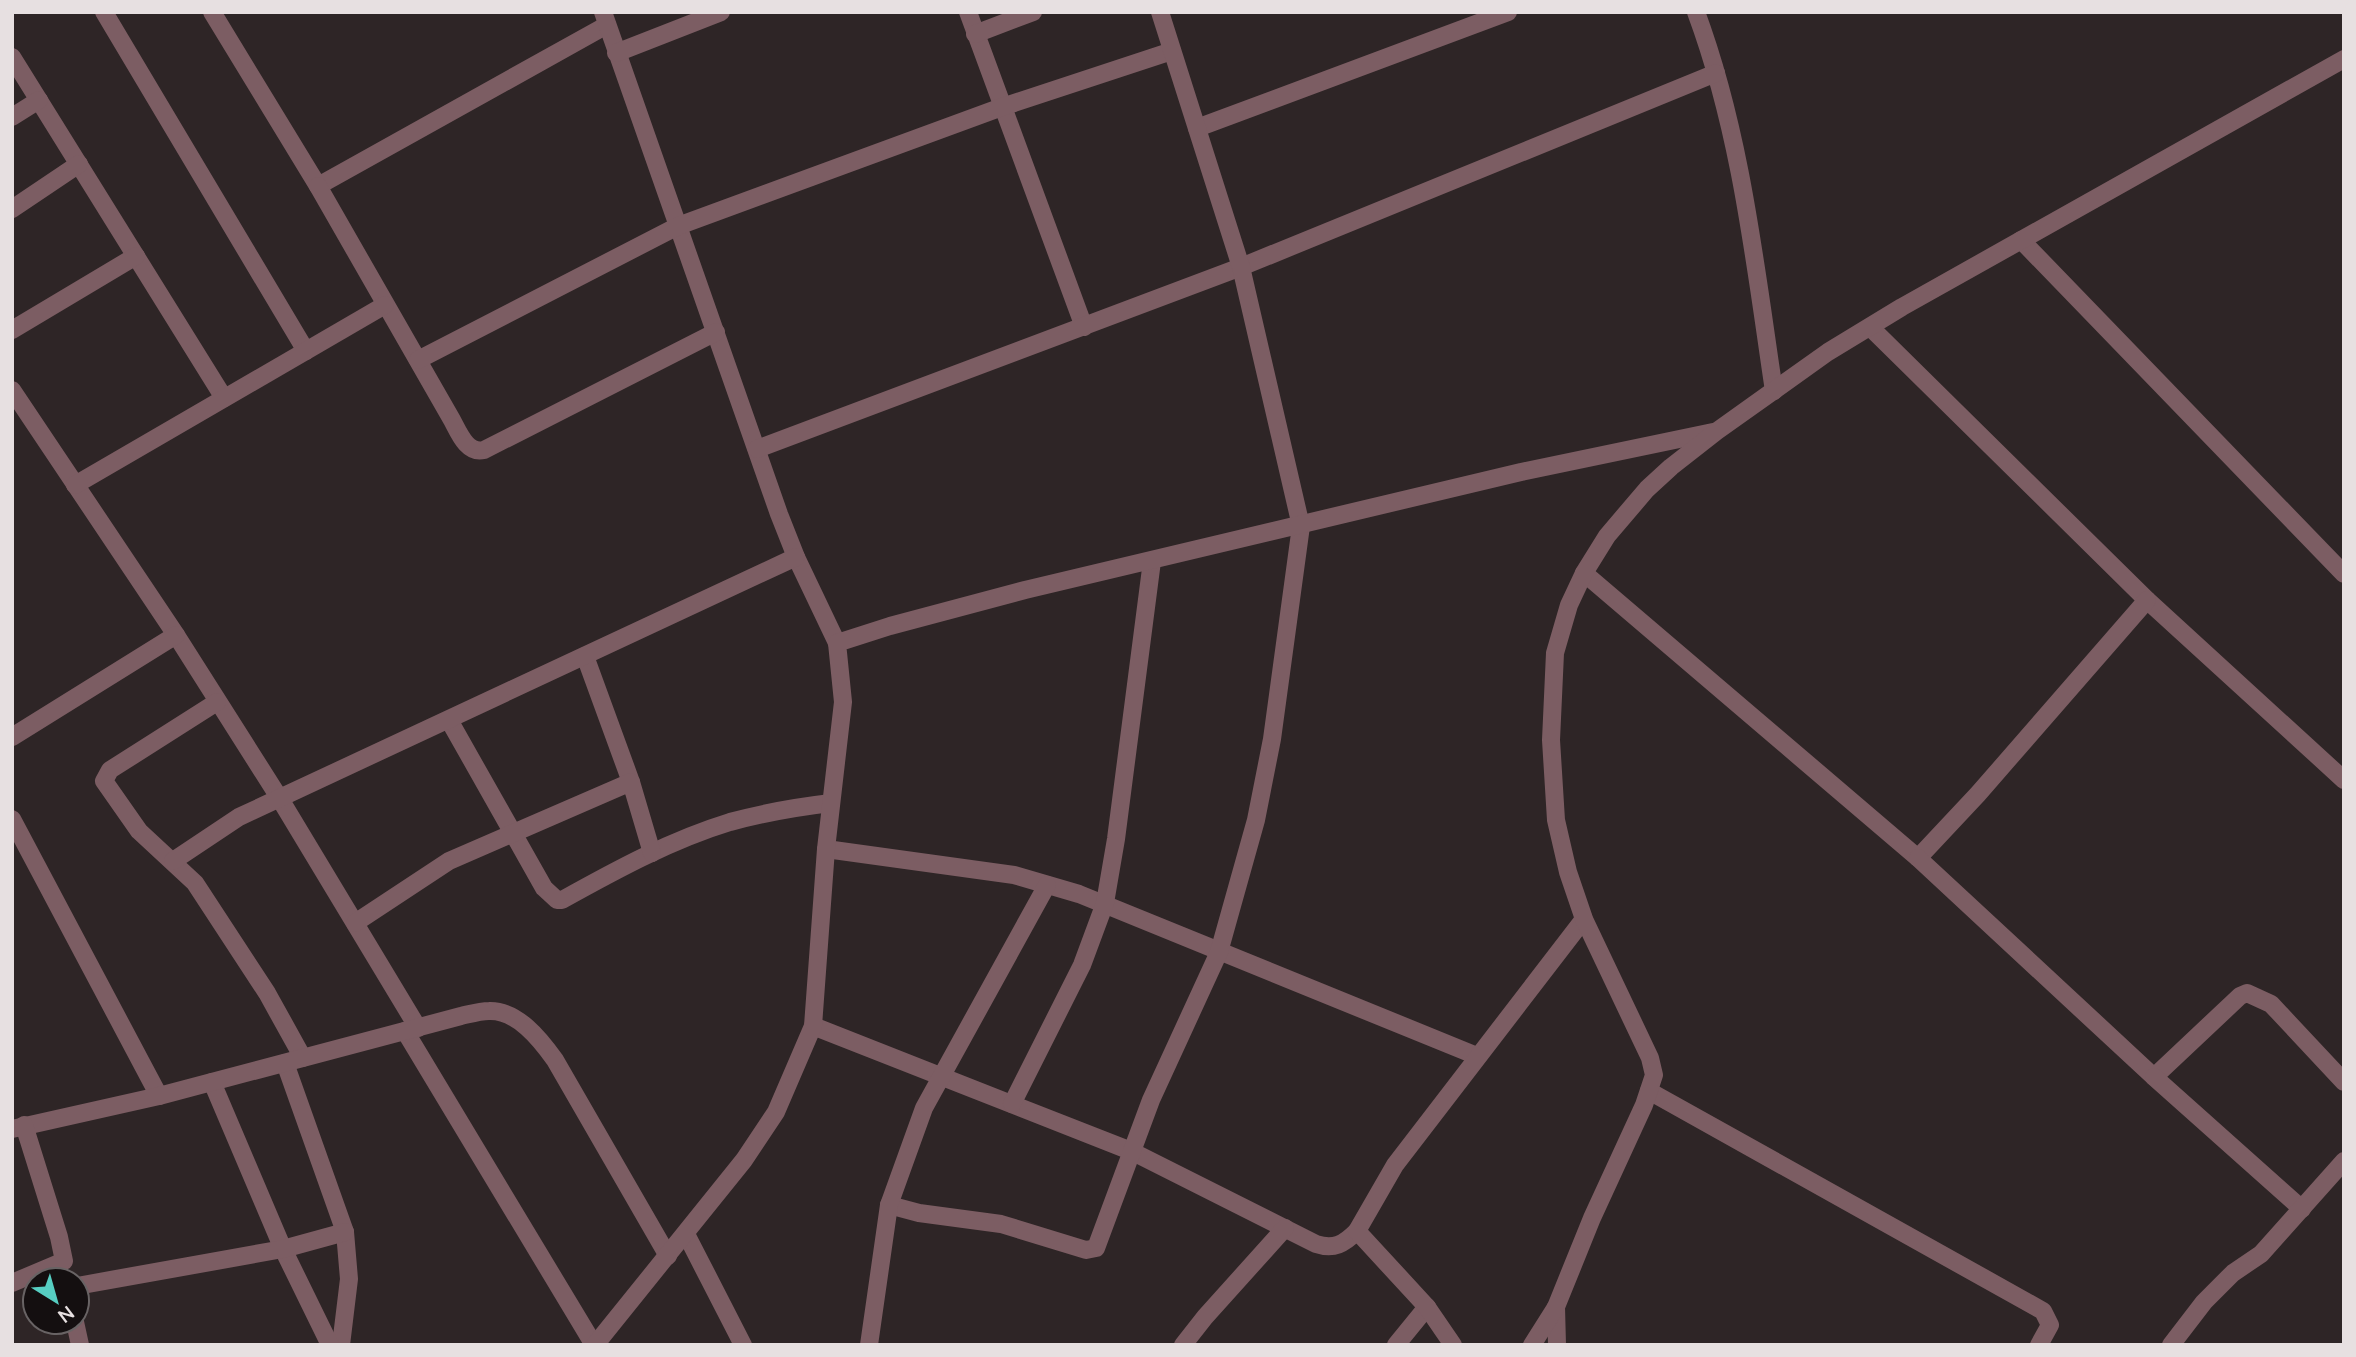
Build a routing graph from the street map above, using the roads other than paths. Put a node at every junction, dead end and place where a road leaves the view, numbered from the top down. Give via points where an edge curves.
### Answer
1 (104, 12) edge
2 (212, 12) edge
3 (721, 12) edge
4 (968, 12) edge
5 (1033, 12) edge
6 (1160, 12) edge
7 (1508, 12) edge
8 (1696, 12) edge
9 (605, 18) edge
10 (975, 34) junction
11 (1172, 51) junction
12 (616, 53) junction
13 (12, 57) edge
14 (2344, 59) edge
15 (1716, 73) junction
16 (39, 100) junction
17 (1002, 107) junction
18 (12, 117) edge
19 (1196, 128) junction
20 (79, 164) junction
21 (318, 186) junction
22 (12, 209) edge
23 (678, 226) junction
24 (2021, 240) junction
25 (136, 256) junction
26 (1241, 267) junction
27 (385, 305) junction
28 (1084, 327) junction
29 (1870, 327) junction
30 (12, 330) edge
31 (716, 332) junction
32 (306, 351) junction
33 (418, 360) junction
34 (12, 390) edge
35 (1774, 391) junction
36 (224, 398) junction
37 (1717, 431) junction
38 (757, 449) junction
39 (75, 485) junction
40 (1301, 526) junction
41 (796, 557) junction
42 (1152, 561) junction
43 (1584, 573) junction
44 (2344, 574) edge
45 (2147, 600) junction
46 (176, 635) junction
47 (837, 643) junction
48 (584, 656) junction
49 (217, 702) junction
50 (449, 720) junction
51 (12, 737) edge
52 (2344, 780) edge
53 (631, 782) junction
54 (280, 799) junction
55 (831, 803) junction
56 (12, 819) edge
57 (513, 835) junction
58 (826, 849) junction
59 (652, 853) junction
60 (1918, 858) junction
61 (173, 861) junction
62 (1047, 884) junction
63 (1105, 903) junction
64 (1584, 919) junction
65 (355, 923) junction
66 (1219, 952) junction
67 (813, 1026) junction
68 (411, 1029) junction
69 (1477, 1056) junction
70 (303, 1058) junction
71 (285, 1063) junction
72 (941, 1075) junction
73 (2154, 1077) junction
74 (212, 1082) junction
75 (2344, 1082) edge
76 (1650, 1091) junction
77 (159, 1096) junction
78 (1013, 1104) junction
79 (18, 1127) edge
80 (1131, 1151) junction
81 (2344, 1161) edge
82 (888, 1205) junction
83 (2302, 1209) junction
84 (1285, 1228) junction
85 (1357, 1231) junction
86 (345, 1232) junction
87 (686, 1234) junction
88 (283, 1249) junction
89 (668, 1256) junction
90 (64, 1261) junction
91 (65, 1266) edge
92 (12, 1283) edge
93 (91, 1283) edge
94 (1427, 1307) junction
95 (1556, 1307) junction
96 (330, 1345) edge
97 (341, 1345) edge
98 (594, 1345) edge
99 (743, 1345) edge
100 (869, 1345) edge
101 (1183, 1345) edge
102 (1396, 1345) edge
103 (1453, 1345) edge
104 (1532, 1345) edge
105 (1557, 1345) edge
106 (2039, 1345) edge
107 (2171, 1345) edge

1 - 32 street
2 - 21 street
3 - 12 street
4 - 10 street
5 - 10 street
6 - 11 street
7 - 19 street
8 - 15 street
9 - 12 street
9 - 21 street
10 - 17 street
11 - 17 street
11 - 19 street
12 - 23 street
13 - 16 street
14 - 24 street
15 - 26 street
15 - 35 street via 1737,168
16 - 18 street
16 - 20 street
17 - 23 street
17 - 28 street
19 - 26 street
20 - 22 street
20 - 25 street
21 - 27 street
23 - 31 street
23 - 33 street
24 - 29 street
24 - 44 street
25 - 30 street
25 - 36 street
26 - 28 street
26 - 40 street
27 - 32 street
27 - 33 street
28 - 38 street
29 - 35 street
29 - 45 street
31 - 33 street via 477,451 465,442
31 - 38 street
32 - 36 street
34 - 39 street
35 - 37 street
36 - 39 street
37 - 40 street via 1521,472
37 - 43 street via 1647,489 1607,536
38 - 41 street
39 - 46 street
40 - 42 street
40 - 66 street via 1272,739 1256,820
41 - 47 street
41 - 48 street
42 - 47 street via 890,625
42 - 63 street
43 - 60 street
43 - 64 street via 1555,653 1551,740 1556,820
45 - 52 street
45 - 60 street
46 - 49 street
46 - 51 street
47 - 55 street via 844,702
48 - 50 street
48 - 53 street
49 - 54 street
49 - 61 street via 104,777 139,831
50 - 54 street
50 - 57 street
53 - 57 street
53 - 59 street
54 - 61 street via 239,817
54 - 65 street
55 - 58 street
55 - 59 street via 729,823
56 - 77 street
57 - 59 street via 544,888 557,900
57 - 65 street via 449,861
58 - 62 street via 1014,875
58 - 67 street
60 - 73 street
61 - 70 street via 229,933
62 - 63 street
62 - 72 street
63 - 66 street
63 - 78 street via 1082,965
64 - 69 street
64 - 76 street via 1650,1058 1654,1075
65 - 68 street
66 - 69 street
66 - 80 street
67 - 72 street
67 - 87 street via 776,1112
68 - 70 street
68 - 89 street via 491,1011 508,1015 540,1039
68 - 98 street
69 - 85 street via 1395,1165
70 - 71 street
71 - 74 street
71 - 86 street
72 - 78 street
72 - 82 street
73 - 75 street via 2247,993 2271,1004
73 - 83 street
74 - 77 street
74 - 88 street
76 - 95 street
76 - 106 street via 2043,1311 2050,1325
77 - 79 street
78 - 80 street
79 - 90 street
80 - 82 street via 1094,1249 1057,1243 1001,1224
80 - 84 street
81 - 83 street
82 - 100 street
83 - 107 street via 2261,1254 2233,1273 2204,1302
84 - 85 street via 1326,1247 1340,1245
84 - 101 street
85 - 94 street
86 - 88 street
86 - 97 street via 349,1279
87 - 89 street
87 - 99 street
88 - 93 street
88 - 96 street
89 - 98 street
90 - 91 street
90 - 92 street
94 - 102 street
94 - 103 street
95 - 104 street
95 - 105 street

